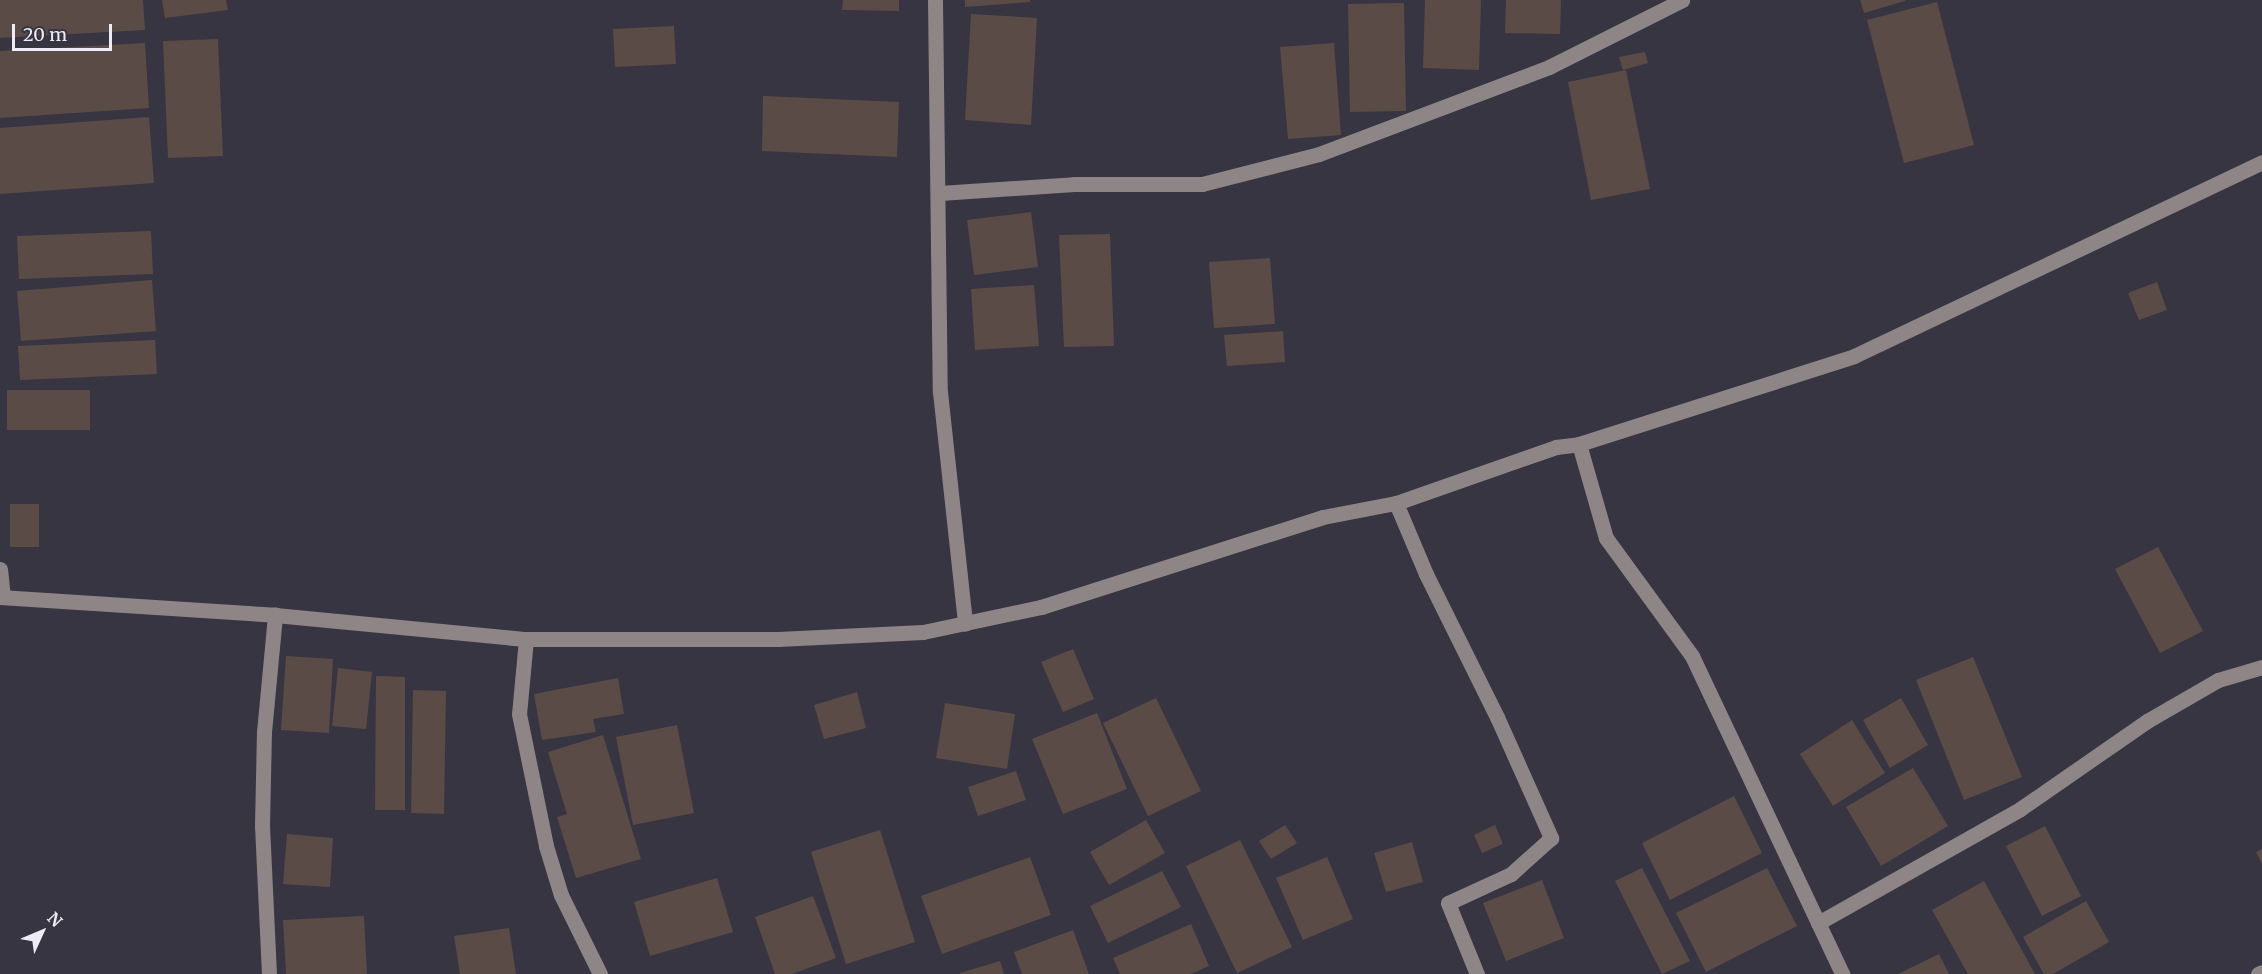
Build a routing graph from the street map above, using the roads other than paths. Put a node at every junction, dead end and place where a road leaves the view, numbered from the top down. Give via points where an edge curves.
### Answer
1 (935, 0) edge
2 (1682, 0) edge
3 (2262, 162) edge
4 (940, 193) junction
5 (1579, 444) junction
6 (1396, 503) junction
7 (0, 569) edge
8 (2, 597) edge
9 (275, 615) junction
10 (965, 624) junction
11 (526, 639) junction
12 (2262, 666) edge
13 (1818, 924) junction
14 (2262, 972) edge
15 (269, 974) edge
16 (600, 974) edge
17 (1477, 974) edge
18 (1842, 974) edge
19 (2258, 974) edge

1 - 4 street
2 - 4 street via 1550,66 1297,159 1202,184 1074,184
3 - 5 street via 1854,356
4 - 10 street via 940,392
5 - 6 street via 1556,447
5 - 13 street via 1606,538 1692,656
6 - 10 street via 1323,517 1041,607
6 - 17 street via 1551,837 1511,874 1448,903
7 - 8 street
8 - 9 street
9 - 11 street
9 - 15 street via 264,732 262,814
10 - 11 street via 923,632 778,639
11 - 16 street via 519,714 546,846 561,895
12 - 13 street via 2218,680 2147,721 2020,809
13 - 18 street
14 - 19 street

